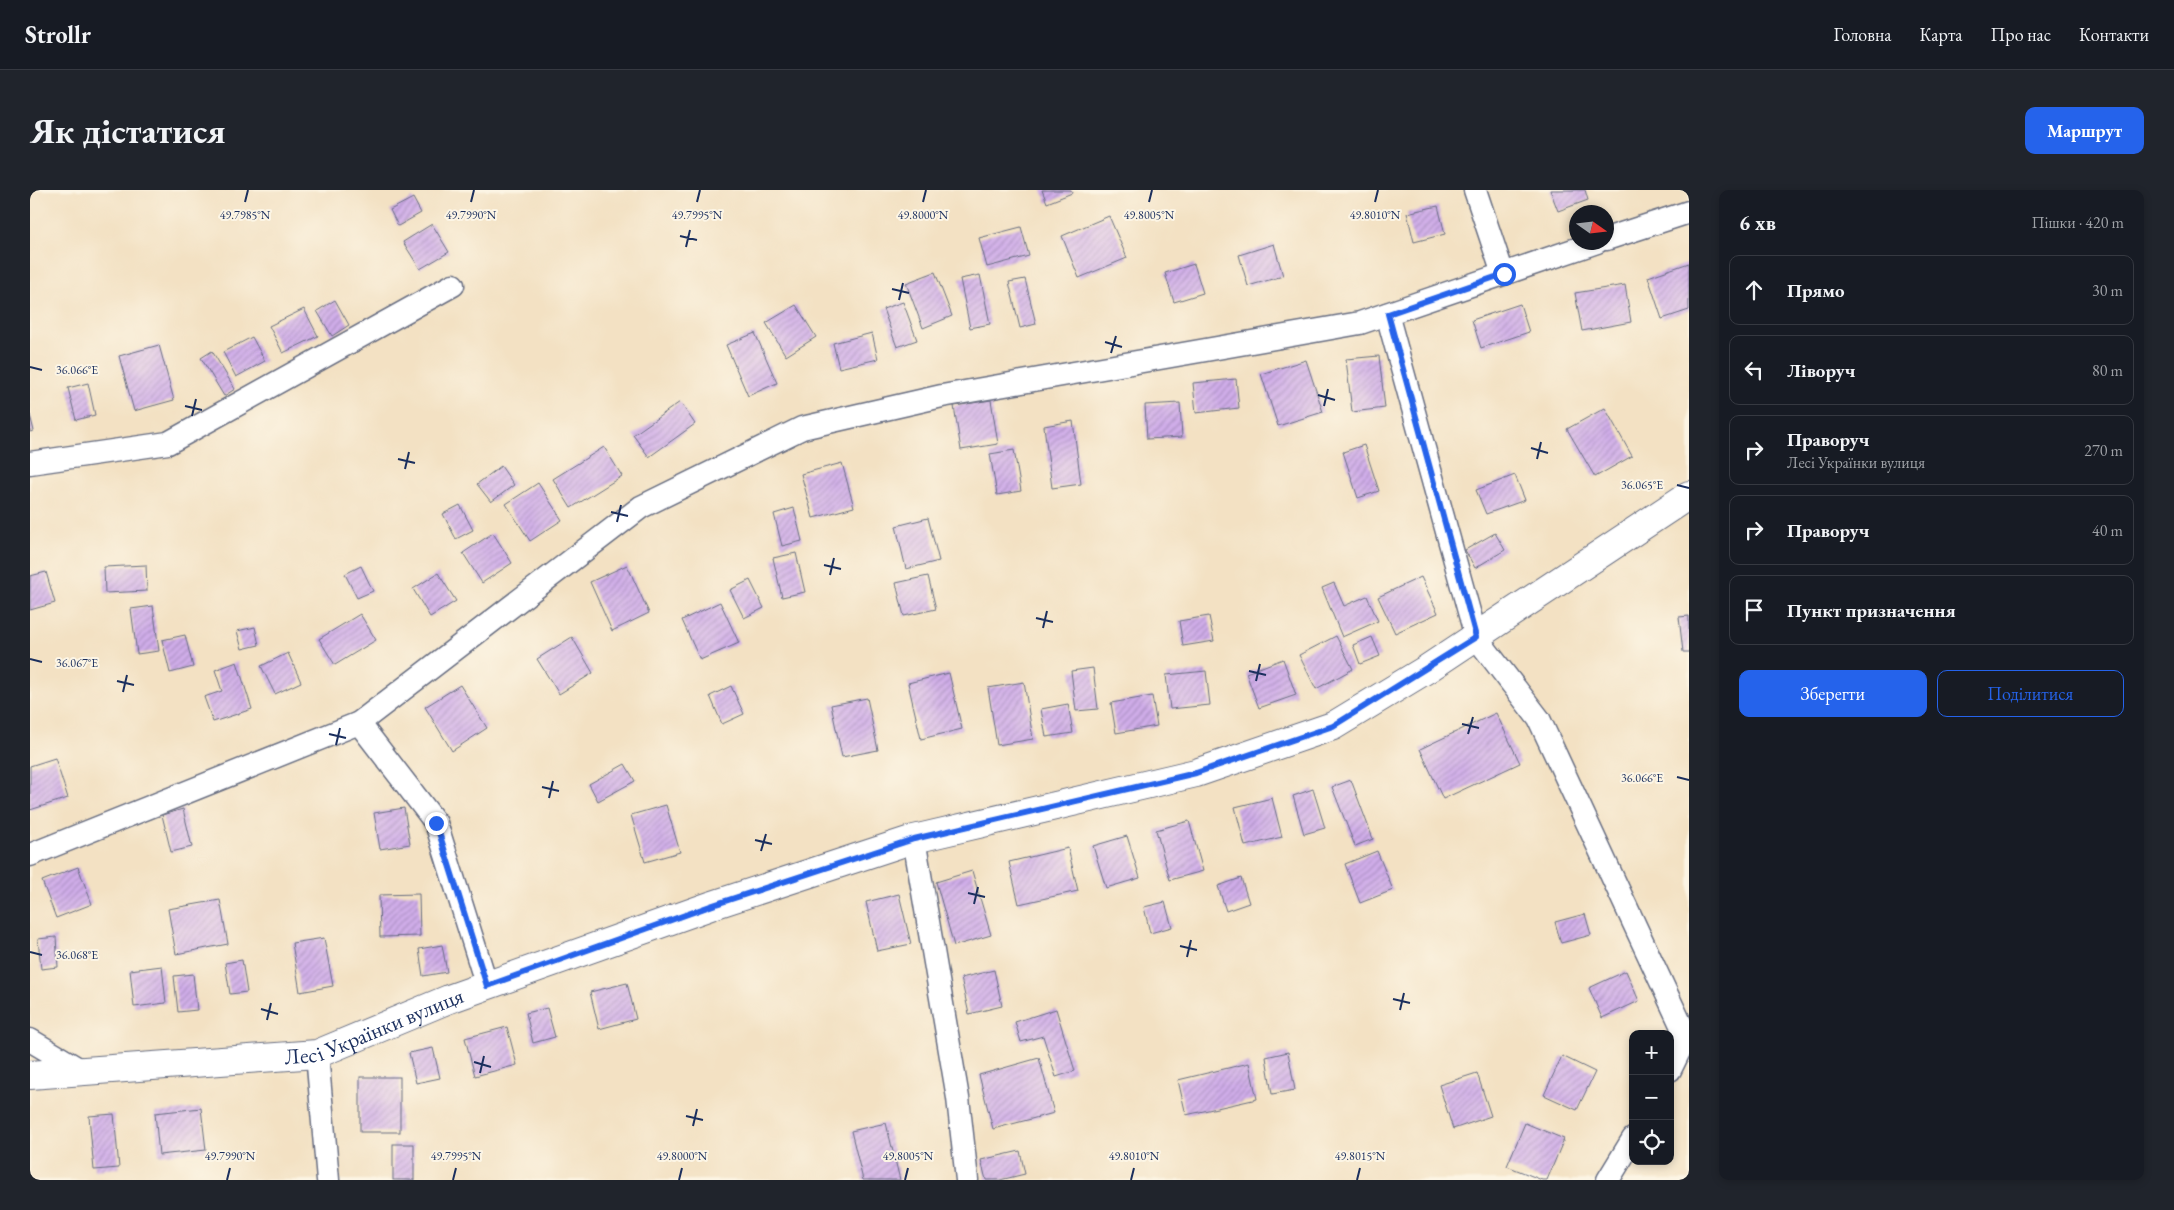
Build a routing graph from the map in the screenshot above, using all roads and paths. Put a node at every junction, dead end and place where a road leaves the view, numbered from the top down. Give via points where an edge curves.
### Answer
1 (1475, 190) edge
2 (1689, 212) edge
3 (1614, 236) edge
4 (1574, 250) edge
5 (1504, 274) junction
6 (453, 285) dead end
7 (1388, 314) junction
8 (30, 463) edge
9 (1689, 495) edge
10 (1476, 637) junction
11 (359, 723) junction
12 (914, 839) junction
13 (30, 855) edge
14 (487, 986) junction
15 (1689, 1036) edge
16 (30, 1040) edge
17 (317, 1054) junction
18 (1674, 1063) edge
19 (82, 1071) junction
20 (30, 1075) edge
21 (1629, 1146) edge
22 (328, 1180) edge
23 (967, 1180) edge
24 (1608, 1180) edge

1 - 5 street
2 - 3 street
4 - 5 street
5 - 7 street
6 - 8 street via 168,443
7 - 10 street
7 - 11 street via 1360,323 942,396 802,428 640,507
9 - 10 street, Лесі Українки вулиця
10 - 12 street, Лесі Українки вулиця via 1333,726 1196,773
10 - 15 street via 1539,719
11 - 13 street
11 - 14 street via 436,823
12 - 14 street, Лесі Українки вулиця via 713,905
12 - 23 street via 958,1098
14 - 17 street, Лесі Українки вулиця
15 - 18 street
16 - 19 street
17 - 19 street, Лесі Українки вулиця
17 - 22 street
19 - 20 street, Лесі Українки вулиця
21 - 24 street

